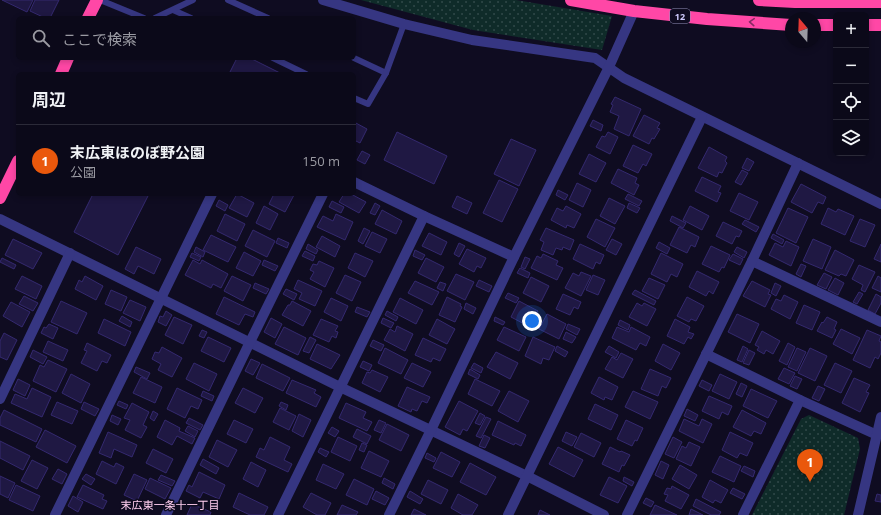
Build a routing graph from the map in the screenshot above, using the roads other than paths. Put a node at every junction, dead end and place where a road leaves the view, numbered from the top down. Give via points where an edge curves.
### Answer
1 (97, 0) edge
2 (100, 0) edge
3 (193, 0) edge
4 (228, 0) edge
5 (323, 0) edge
6 (571, 0) edge
7 (759, 0) edge
8 (881, 2) edge
9 (173, 10) junction
10 (634, 11) junction
11 (89, 16) edge
12 (139, 16) edge
13 (160, 16) edge
14 (186, 16) edge
15 (264, 16) edge
16 (404, 24) junction
17 (785, 25) edge
18 (821, 25) edge
19 (833, 25) edge
20 (869, 25) edge
21 (881, 25) edge
22 (356, 59) edge
23 (67, 60) edge
24 (277, 60) edge
25 (609, 67) junction
26 (62, 72) edge
27 (302, 72) edge
28 (386, 72) junction
29 (356, 99) edge
30 (702, 117) junction
31 (798, 163) junction
32 (16, 165) edge
33 (356, 183) edge
34 (211, 196) edge
35 (322, 196) edge
36 (0, 198) edge
37 (881, 204) edge
38 (424, 216) junction
39 (0, 219) edge
40 (70, 253) junction
41 (514, 257) junction
42 (752, 261) junction
43 (160, 298) junction
44 (881, 322) edge
45 (250, 342) junction
46 (706, 354) junction
47 (340, 387) junction
48 (0, 399) edge
49 (800, 400) junction
50 (881, 417) edge
51 (431, 430) junction
52 (876, 435) junction
53 (527, 476) junction
54 (55, 515) edge
55 (166, 515) edge
56 (278, 515) edge
57 (389, 515) edge
58 (508, 515) edge
59 (604, 515) edge
60 (627, 515) edge
61 (743, 515) edge
62 (858, 515) edge

1 - 11 highway
2 - 12 lane
3 - 9 lane
4 - 15 lane
5 - 16 street
6 - 10 highway, 12
7 - 8 highway
9 - 13 lane
9 - 14 lane
17 -> 10 highway, 12
10 - 25 street
16 - 25 street via 472,40 595,58
16 - 28 lane
18 - 19 highway
20 - 21 highway
22 - 28 lane
23 - 26 highway
24 - 27 lane
25 - 30 street via 624,78
25 - 41 street
28 - 29 lane via 368,104
30 - 31 street
30 - 53 street
31 - 37 street
31 - 42 street
32 - 36 highway
33 - 38 street
34 - 43 street
35 - 45 street
38 - 41 street
38 - 47 street
39 - 40 street
40 - 43 street
40 - 48 street
41 - 51 street
42 - 44 street
42 - 46 street
43 - 45 street
43 - 54 street
45 - 47 street
45 - 55 street
46 - 49 street
46 - 60 street
47 - 51 street
47 - 56 street
49 - 52 street
49 - 61 street
50 - 52 street
51 - 53 street
51 - 57 street
52 - 62 street
53 - 58 street
53 - 59 street

